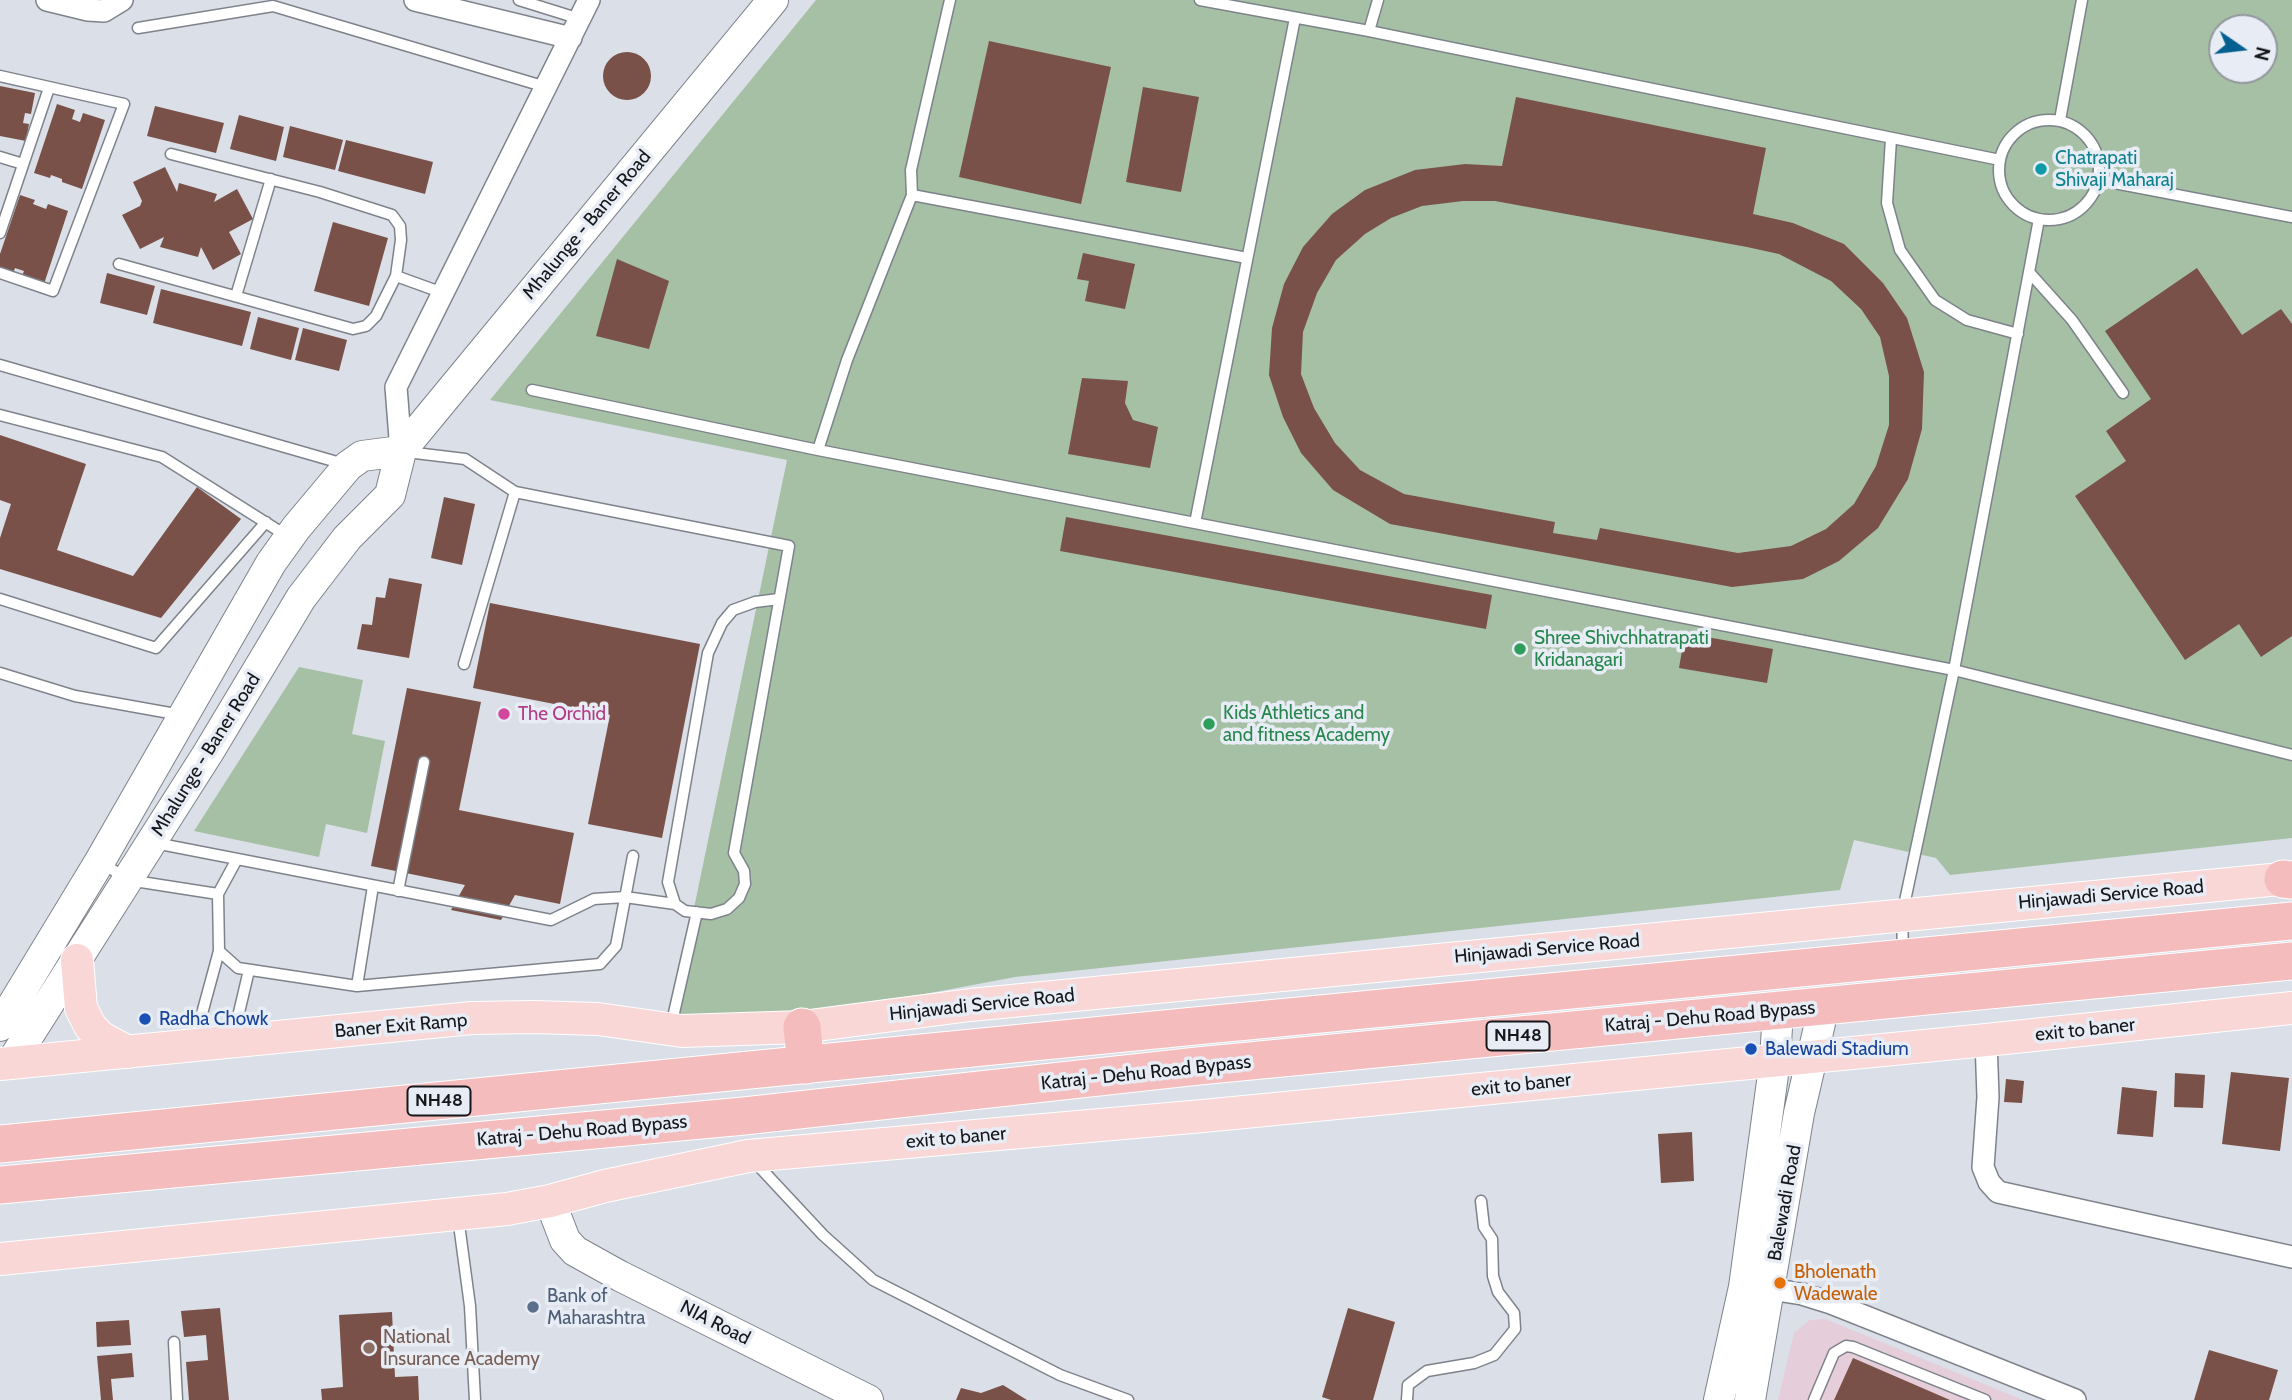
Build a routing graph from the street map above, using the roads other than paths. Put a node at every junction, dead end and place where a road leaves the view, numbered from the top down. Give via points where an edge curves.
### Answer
1 (47, 0) edge
2 (122, 0) edge
3 (415, 0) edge
4 (519, 0) edge
5 (773, 0) edge
6 (950, 0) edge
7 (1200, 0) edge
8 (1378, 0) edge
9 (2082, 0) edge
10 (1295, 18) junction
11 (580, 19) edge
12 (138, 28) dead end
13 (1370, 31) junction
14 (0, 76) edge
15 (546, 87) junction
16 (49, 88) junction
17 (2060, 120) junction
18 (1891, 139) junction
19 (171, 154) dead end
20 (0, 157) edge
21 (2000, 160) junction
22 (23, 164) junction
23 (271, 179) junction
24 (2099, 180) junction
25 (912, 195) junction
26 (2292, 217) edge
27 (2039, 219) junction
28 (0, 233) edge
29 (1247, 258) junction
30 (119, 264) dead end
31 (2029, 272) junction
32 (0, 273) edge
33 (397, 276) junction
34 (443, 293) junction
35 (236, 296) junction
36 (2018, 334) junction
37 (0, 365) edge
38 (532, 390) dead end
39 (2123, 393) dead end
40 (0, 415) edge
41 (818, 450) junction
42 (401, 451) junction
43 (348, 466) junction
44 (516, 492) junction
45 (1195, 523) junction
46 (278, 530) junction
47 (0, 599) edge
48 (779, 599) junction
49 (464, 664) dead end
50 (1954, 670) junction
51 (0, 673) edge
52 (180, 724) junction
53 (208, 753) junction
54 (2292, 755) edge
55 (424, 762) dead end
56 (152, 842) junction
57 (633, 856) dead end
58 (237, 859) junction
59 (100, 861) junction
60 (2289, 879) edge
61 (128, 880) junction
62 (373, 886) junction
63 (398, 891) junction
64 (218, 894) junction
65 (625, 897) junction
66 (675, 904) junction
67 (697, 912) junction
68 (1902, 915) junction
69 (2292, 921) edge
70 (1579, 946) junction
71 (219, 951) junction
72 (1904, 958) junction
73 (77, 960) junction
74 (2292, 961) edge
75 (250, 970) junction
76 (357, 986) junction
77 (1581, 989) junction
78 (1824, 1006) junction
79 (2292, 1008) edge
80 (1778, 1011) junction
81 (0, 1026) edge
82 (802, 1027) junction
83 (670, 1029) junction
84 (1986, 1040) junction
85 (232, 1042) junction
86 (194, 1045) junction
87 (128, 1052) junction
88 (1813, 1056) junction
89 (1774, 1060) junction
90 (806, 1065) junction
91 (4, 1068) edge
92 (744, 1116) junction
93 (0, 1144) edge
94 (748, 1156) junction
95 (0, 1185) edge
96 (1481, 1201) dead end
97 (550, 1202) junction
98 (457, 1214) junction
99 (2292, 1257) edge
100 (0, 1259) edge
101 (1770, 1289) junction
102 (174, 1342) dead end
103 (177, 1400) edge
104 (475, 1400) edge
105 (868, 1400) edge
106 (1128, 1400) edge
107 (1407, 1400) edge
108 (1718, 1400) edge
109 (1750, 1400) edge
110 (1814, 1400) edge
111 (1985, 1400) edge
112 (2075, 1400) edge

1 - 2 street via 104,11
3 - 11 street
4 - 11 lane
5 - 42 main road, Mhalunge - Baner Road
6 - 25 lane via 911,170
7 - 10 lane
8 - 13 lane
9 - 17 lane
10 - 13 lane
10 - 29 lane
11 - 15 street
12 - 15 lane via 273,6
13 - 18 lane
14 - 16 lane
15 - 34 street
16 - 22 lane
16 - 32 lane via 124,104 52,291
17 - 21 lane via 2040,120 2021,128 2007,142
17 - 24 lane via 2078,128 2092,142 2099,160
18 - 21 lane
18 - 36 lane via 1886,203 1900,250 1935,300 1967,320
19 - 23 lane
20 - 22 lane
21 - 27 lane via 2000,180 2007,198 2021,212
22 - 28 lane
23 - 33 lane via 392,215 400,226
23 - 35 lane
24 - 26 lane
24 - 27 lane via 2091,198 2077,212 2059,220
25 - 29 lane
25 - 41 lane via 847,360
27 - 31 lane
29 - 45 lane
30 - 35 lane
31 - 36 lane
31 - 39 lane via 2072,320
33 - 34 lane
33 - 35 lane via 376,316 366,326 354,329
34 - 42 street via 396,387
36 - 50 lane
37 - 43 lane
38 - 41 lane
40 - 46 lane via 162,457
41 - 45 lane
42 - 43 main road, Mhalunge - Baner Road via 362,456
42 - 44 lane via 465,459
42 - 53 main road, Mhalunge - Baner Road via 390,495 347,538 301,598
43 - 46 main road, Mhalunge - Baner Road
44 - 48 lane via 789,546
44 - 49 lane
45 - 50 lane
46 - 47 lane via 156,648
46 - 52 main road, Mhalunge - Baner Road via 271,563
48 - 66 lane via 733,610 708,653 667,882
48 - 67 lane via 733,853 745,884 727,909
50 - 54 lane
50 - 68 lane
51 - 52 lane
52 - 53 main road
52 - 59 main road, Mhalunge - Baner Road
53 - 56 main road, Mhalunge - Baner Road
55 - 63 lane
56 - 58 lane
56 - 61 main road, Mhalunge - Baner Road
57 - 65 lane
58 - 62 lane
58 - 64 lane
59 - 61 lane
59 - 81 main road, Mhalunge - Baner Road
60 - 68 main road, Hinjawadi Service Road
61 - 64 lane
61 - 73 main road, Mhalunge - Baner Road
62 - 63 lane
62 - 76 lane
63 - 65 lane via 551,920 594,899
64 - 71 lane
65 - 66 lane
65 - 76 lane via 617,946 600,964
66 - 67 lane
67 - 83 lane
68 - 70 main road, Hinjawadi Service Road
68 - 72 lane
69 - 72 highway, Katraj - Dehu Road Bypass / NH48
70 - 77 main road
70 - 82 main road, Hinjawadi Service Road via 970,1005
71 - 75 lane via 238,968
71 - 86 lane
72 - 77 highway, Katraj - Dehu Road Bypass / NH48
73 - 87 main road via 81,1008 90,1026
73 - 91 main road, Mhalunge - Baner Road
74 - 78 highway, Katraj - Dehu Road Bypass / NH48
75 - 76 lane
75 - 85 lane
77 - 90 highway, Katraj - Dehu Road Bypass / NH48
78 - 80 highway, Katraj - Dehu Road Bypass / NH48
78 - 88 main road, Balewadi Road
79 - 84 main road, exit to baner
80 - 89 main road, Balewadi Road
80 - 92 highway, Katraj - Dehu Road Bypass / NH48 via 1198,1066
82 - 83 main road, Baner Exit Ramp
82 - 90 highway
83 - 85 main road, Baner Exit Ramp via 598,1019 472,1018
84 - 88 main road, exit to baner
84 - 99 street via 1983,1167 1998,1192
85 - 86 main road, Baner Exit Ramp
86 - 87 main road, Baner Exit Ramp
87 - 91 main road, Baner Exit Ramp
88 - 89 main road, exit to baner
88 - 101 main road, Balewadi Road
89 - 94 main road, exit to baner
89 - 108 main road, Balewadi Road via 1744,1287
90 - 93 highway, Katraj - Dehu Road Bypass / NH48
92 - 94 main road
92 - 95 highway, Katraj - Dehu Road Bypass / NH48
94 - 97 main road
94 - 106 lane via 873,1280 1060,1375
96 - 107 lane via 1484,1227 1492,1239 1493,1276 1498,1292 1514,1313 1515,1329 1494,1355 1427,1371 1408,1385
97 - 98 main road
97 - 105 main road, NIA Road via 565,1240 575,1251
98 - 100 main road
98 - 104 lane via 470,1306
101 - 109 main road, Balewadi Road
101 - 112 street via 1831,1303
102 - 103 lane
110 - 111 lane via 1834,1353 1846,1346

